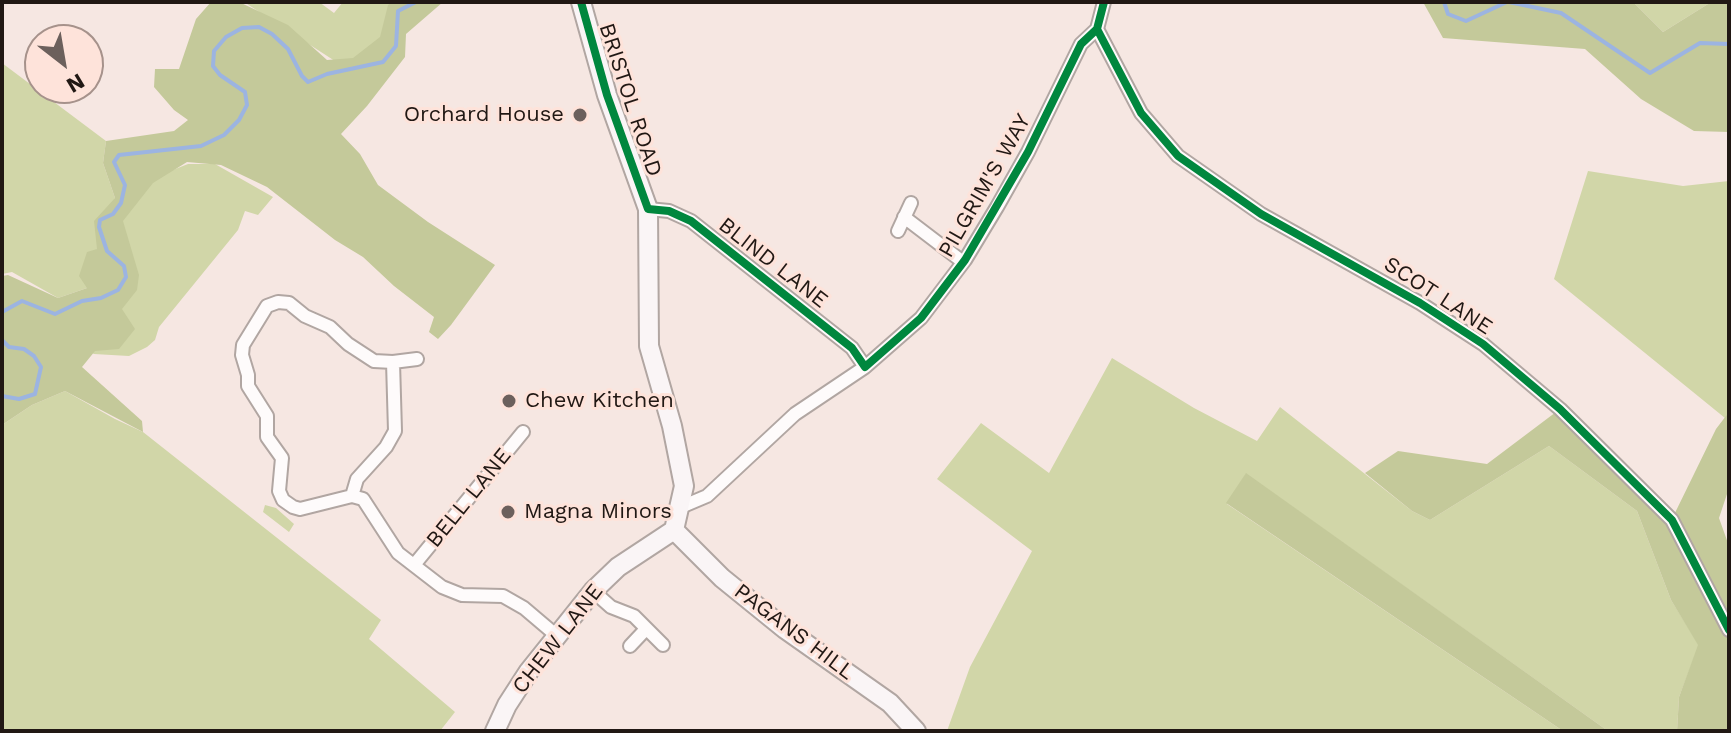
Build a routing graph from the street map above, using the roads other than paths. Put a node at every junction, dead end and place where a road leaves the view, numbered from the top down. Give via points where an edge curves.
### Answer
1 (581, 2) edge
2 (1104, 2) edge
3 (1097, 29) junction
4 (911, 203) dead end
5 (648, 209) junction
6 (904, 217) junction
7 (898, 231) dead end
8 (963, 262) junction
9 (417, 359) dead end
10 (393, 362) junction
11 (865, 367) junction
12 (523, 432) dead end
13 (352, 496) junction
14 (681, 507) junction
15 (674, 530) junction
16 (414, 565) junction
17 (593, 591) junction
18 (646, 629) junction
19 (1729, 630) edge
20 (557, 636) junction
21 (663, 645) dead end
22 (630, 646) dead end
23 (495, 731) edge
24 (916, 731) edge

1 - 5 main road, BRISTOL ROAD
2 - 3 street, PILGRIM'S WAY
3 - 8 street, PILGRIM'S WAY via 1081,44 1028,152
3 - 19 street, SCOT LANE via 1141,113 1178,156 1261,214 1483,344 1560,409 1672,520
4 - 6 street
5 - 11 street, BLIND LANE via 691,221 852,348
5 - 14 main road, BRISTOL ROAD via 649,346 682,470
6 - 7 street
6 - 8 street
8 - 11 street, PILGRIM'S WAY via 921,318
9 - 10 street
10 - 13 street via 395,431 357,479
10 - 13 street via 374,361 289,303 267,306 243,345 248,386 267,416 267,437 282,458 283,500 300,509
11 - 14 street, PILGRIM'S WAY via 795,414 707,496
12 - 16 street, BELL LANE
13 - 16 street via 363,499 398,553
14 - 15 main road, BRISTOL ROAD
15 - 17 main road, CHEW LANE via 618,567
15 - 24 main road, PAGANS HILL via 733,587 890,703
16 - 20 street via 462,595 503,596
17 - 18 street
17 - 20 main road, CHEW LANE
18 - 21 street
18 - 22 street
20 - 23 main road, CHEW LANE via 507,705

